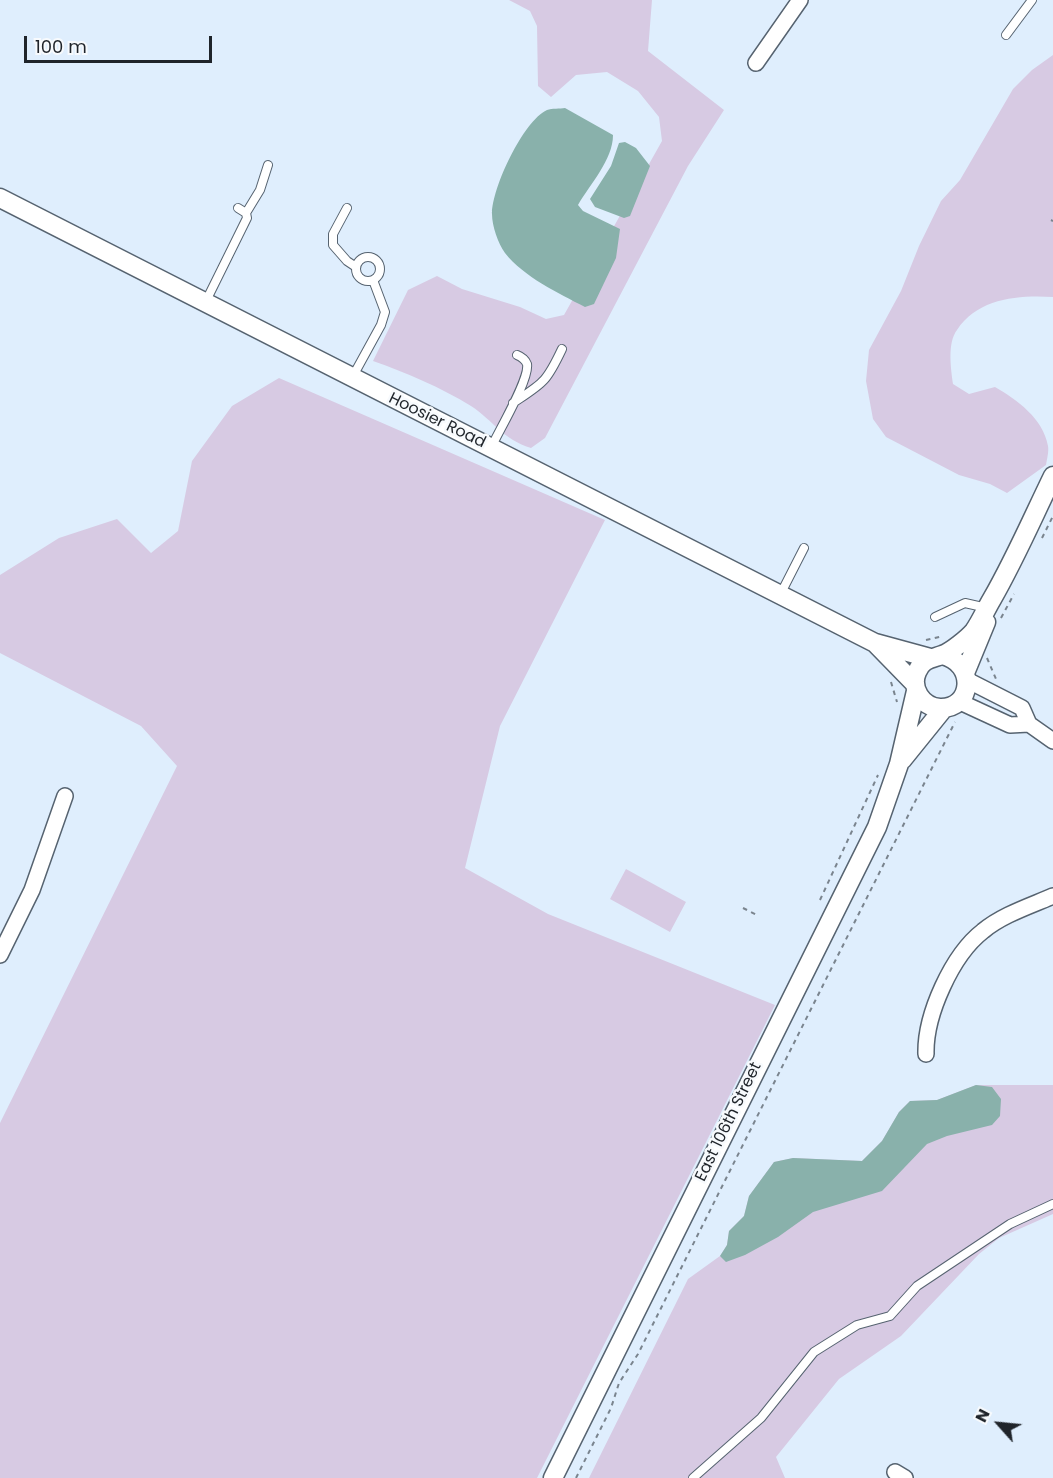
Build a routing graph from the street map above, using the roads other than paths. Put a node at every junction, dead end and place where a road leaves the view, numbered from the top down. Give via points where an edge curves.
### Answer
1 (800, 0) edge
2 (1032, 0) edge
3 (1006, 35) dead end
4 (756, 63) dead end
5 (268, 165) dead end
6 (0, 198) edge
7 (238, 208) dead end
8 (347, 208) dead end
9 (246, 213) junction
10 (356, 267) junction
11 (373, 280) junction
12 (204, 303) junction
13 (562, 349) dead end
14 (517, 355) dead end
15 (351, 378) junction
16 (512, 404) junction
17 (491, 448) junction
18 (1053, 476) edge
19 (804, 548) dead end
20 (1004, 579) junction
21 (780, 595) junction
22 (987, 608) junction
23 (935, 617) dead end
24 (875, 643) junction
25 (936, 657) junction
26 (966, 677) junction
27 (915, 687) junction
28 (952, 710) junction
29 (1029, 724) junction
30 (1053, 741) edge
31 (890, 765) junction
32 (65, 796) dead end
33 (1053, 896) edge
34 (0, 955) edge
35 (926, 1054) dead end
36 (1053, 1204) edge
37 (553, 1478) edge
38 (693, 1478) edge

1 - 4 street
2 - 3 lane
5 - 9 lane
6 - 12 street, Hoosier Road
7 - 9 lane
8 - 10 lane via 333,234 333,245
9 - 12 lane via 247,218
10 - 11 lane via 362,279
10 - 11 lane via 363,258 375,258 380,271
11 - 15 lane via 385,312
12 - 15 street, Hoosier Road
13 - 16 lane via 537,389
14 - 16 lane via 525,359 528,367
15 - 17 street, Hoosier Road
16 - 17 lane
17 - 21 street, Hoosier Road
18 - 20 street
19 - 21 lane
20 - 22 street
20 - 26 street
21 - 24 street, Hoosier Road
22 - 23 lane via 965,603
22 - 25 street via 974,631
24 - 25 street, Hoosier Road
24 - 27 street, Hoosier Road
25 - 26 street via 958,662
25 - 27 street via 920,666
26 - 28 street via 965,691
26 - 29 street via 1022,708
27 - 28 street via 924,702
27 - 31 street, East 106th Street
28 - 29 street via 1010,725
28 - 31 street, East 106th Street
29 - 30 street
31 - 37 street, East 106th Street via 872,837
32 - 34 street via 32,890
33 - 35 street via 997,921 971,941 932,1010
36 - 38 lane via 1010,1224 917,1286 890,1316 857,1325 814,1352 761,1418

